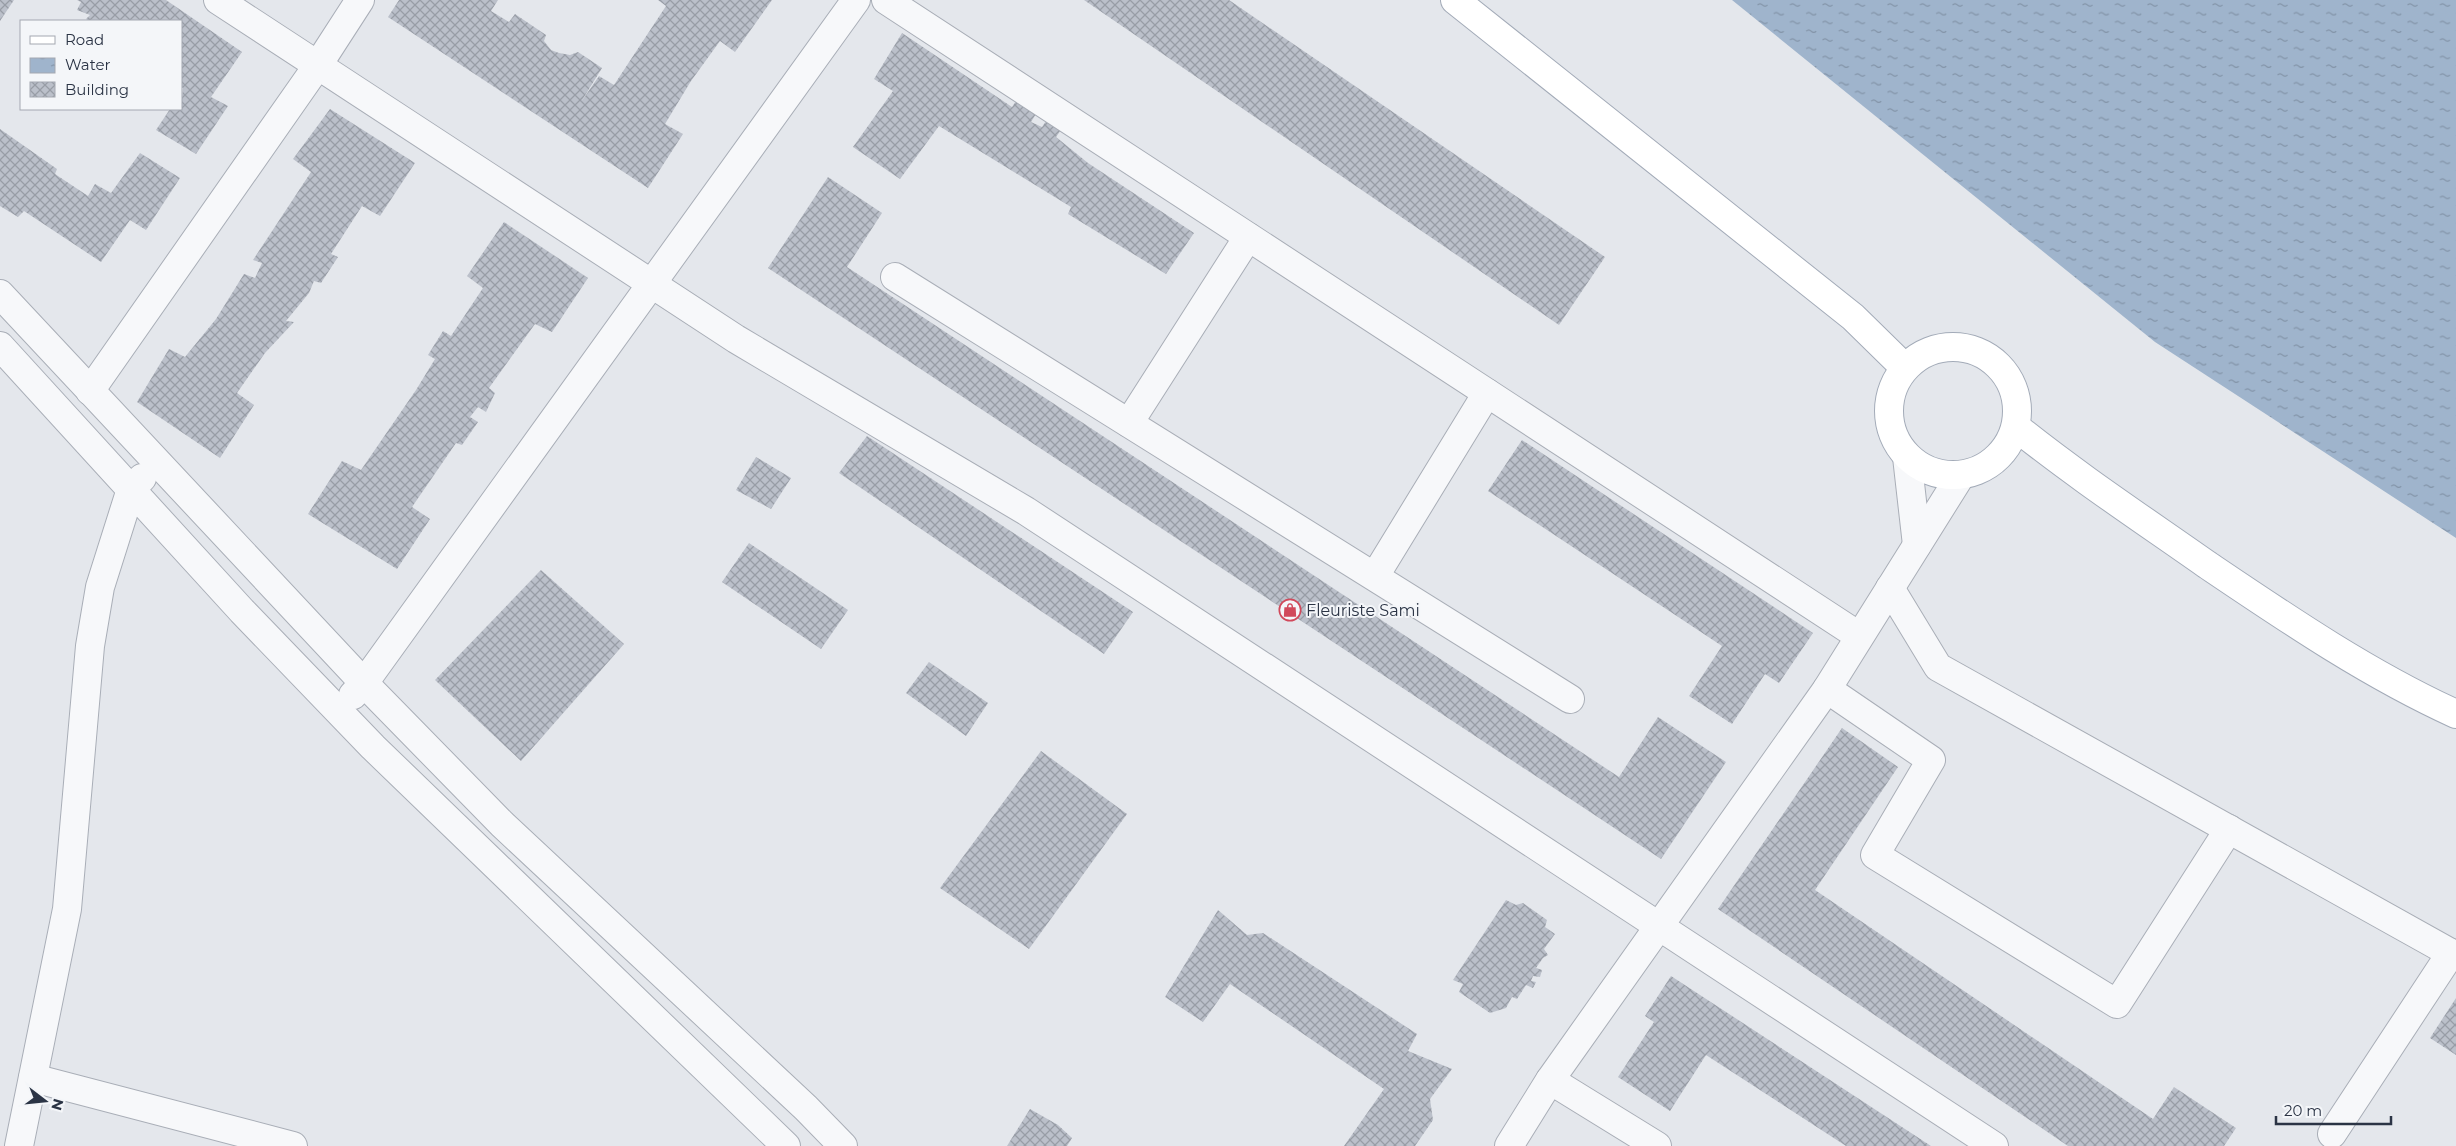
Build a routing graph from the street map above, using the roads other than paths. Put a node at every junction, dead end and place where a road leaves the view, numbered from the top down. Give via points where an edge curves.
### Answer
1 (218, 0) edge
2 (360, 0) edge
3 (856, 0) edge
4 (886, 0) edge
5 (1455, 0) edge
6 (318, 65) junction
7 (1248, 237) junction
8 (895, 277) dead end
9 (651, 283) junction
10 (0, 294) edge
11 (0, 346) edge
12 (1904, 367) junction
13 (90, 390) junction
14 (1487, 393) junction
15 (1129, 423) junction
16 (2016, 426) junction
17 (1907, 457) junction
18 (158, 463) junction
19 (1961, 475) junction
20 (131, 489) junction
21 (1917, 545) junction
22 (1375, 576) junction
23 (1890, 588) junction
24 (1859, 636) junction
25 (364, 683) junction
26 (1827, 689) junction
27 (1570, 699) dead end
28 (338, 711) junction
29 (2456, 714) edge
30 (2229, 829) junction
31 (1659, 926) junction
32 (2454, 955) edge
33 (33, 1078) junction
34 (1550, 1080) junction
35 (2332, 1134) dead end
36 (19, 1146) edge
37 (293, 1146) edge
38 (786, 1146) edge
39 (843, 1146) edge
40 (1509, 1146) edge
41 (1657, 1146) edge
42 (1994, 1146) edge

1 - 6 street
2 - 6 street
3 - 9 street
4 - 7 street
5 - 12 main road via 1853,316
6 - 9 street
6 - 13 street
7 - 14 street
7 - 15 street
8 - 15 street
9 - 25 street
9 - 31 street via 736,339 1026,511
10 - 13 street
11 - 20 street
12 - 16 main road via 1922,353 1942,346 1963,346 1983,353 2000,366 2012,384 2017,405
12 - 17 main road via 1888,402 1888,422 1895,441
13 - 18 street
14 - 22 street
14 - 24 street
15 - 22 street
16 - 19 main road via 1996,459 1980,470
16 - 29 main road via 2067,468 2262,602 2409,693
17 - 19 main road via 1942,475
17 - 21 street
18 - 20 street
18 - 25 street
19 - 21 street
20 - 28 street
20 - 33 street via 105,568 95,612 67,909
21 - 23 street
22 - 27 street
23 - 24 street
23 - 30 street via 1938,667
24 - 26 street
25 - 28 street
25 - 39 street via 502,824
26 - 30 street via 1931,760 1875,855 2117,1004
26 - 31 street
28 - 38 street
30 - 32 street
31 - 34 street
31 - 42 street
32 - 35 street
33 - 36 street
33 - 37 street
34 - 40 street
34 - 41 street

